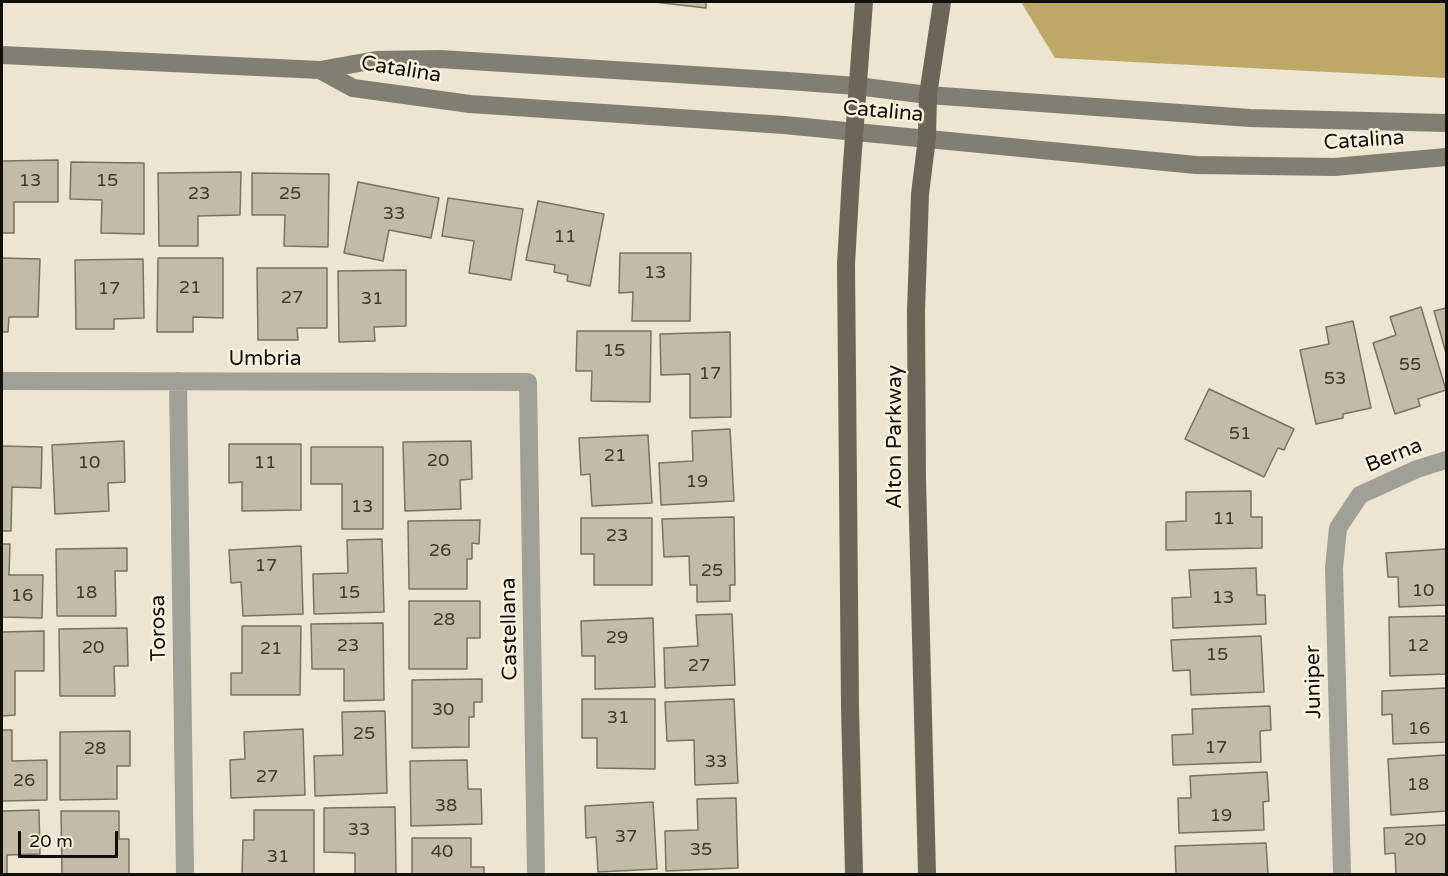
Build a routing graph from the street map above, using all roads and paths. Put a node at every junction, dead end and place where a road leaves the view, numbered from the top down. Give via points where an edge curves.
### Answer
1 (864, 2) edge
2 (942, 2) edge
3 (2, 55) edge
4 (320, 70) junction
5 (857, 86) junction
6 (928, 95) junction
7 (1446, 123) edge
8 (854, 132) junction
9 (927, 138) junction
10 (1446, 157) edge
11 (2, 381) edge
12 (178, 381) junction
13 (528, 382) joint
14 (1446, 460) edge
15 (1359, 495) joint
16 (185, 874) edge
17 (536, 874) edge
18 (854, 874) edge
19 (927, 874) edge
20 (1342, 874) edge

1 - 5 main road
2 - 6 main road, Alton Parkway
3 - 4 street, Catalina
4 - 5 street, Catalina via 376,60 440,59
4 - 8 street, Catalina via 353,88 470,104
5 - 6 street, Catalina
5 - 8 main road
6 - 7 street, Catalina via 1250,118
6 - 9 main road, Alton Parkway
8 - 9 street, Catalina
8 - 18 main road via 846,264
9 - 10 street, Catalina via 1196,165 1334,167
9 - 19 main road, Alton Parkway via 920,194 916,311 916,480
11 - 12 street, Umbria
12 - 13 street, Umbria
12 - 16 street, Torosa
13 - 17 street, Castellana
14 - 15 street, Berna
15 - 20 street, Juniper via 1338,528 1334,568

